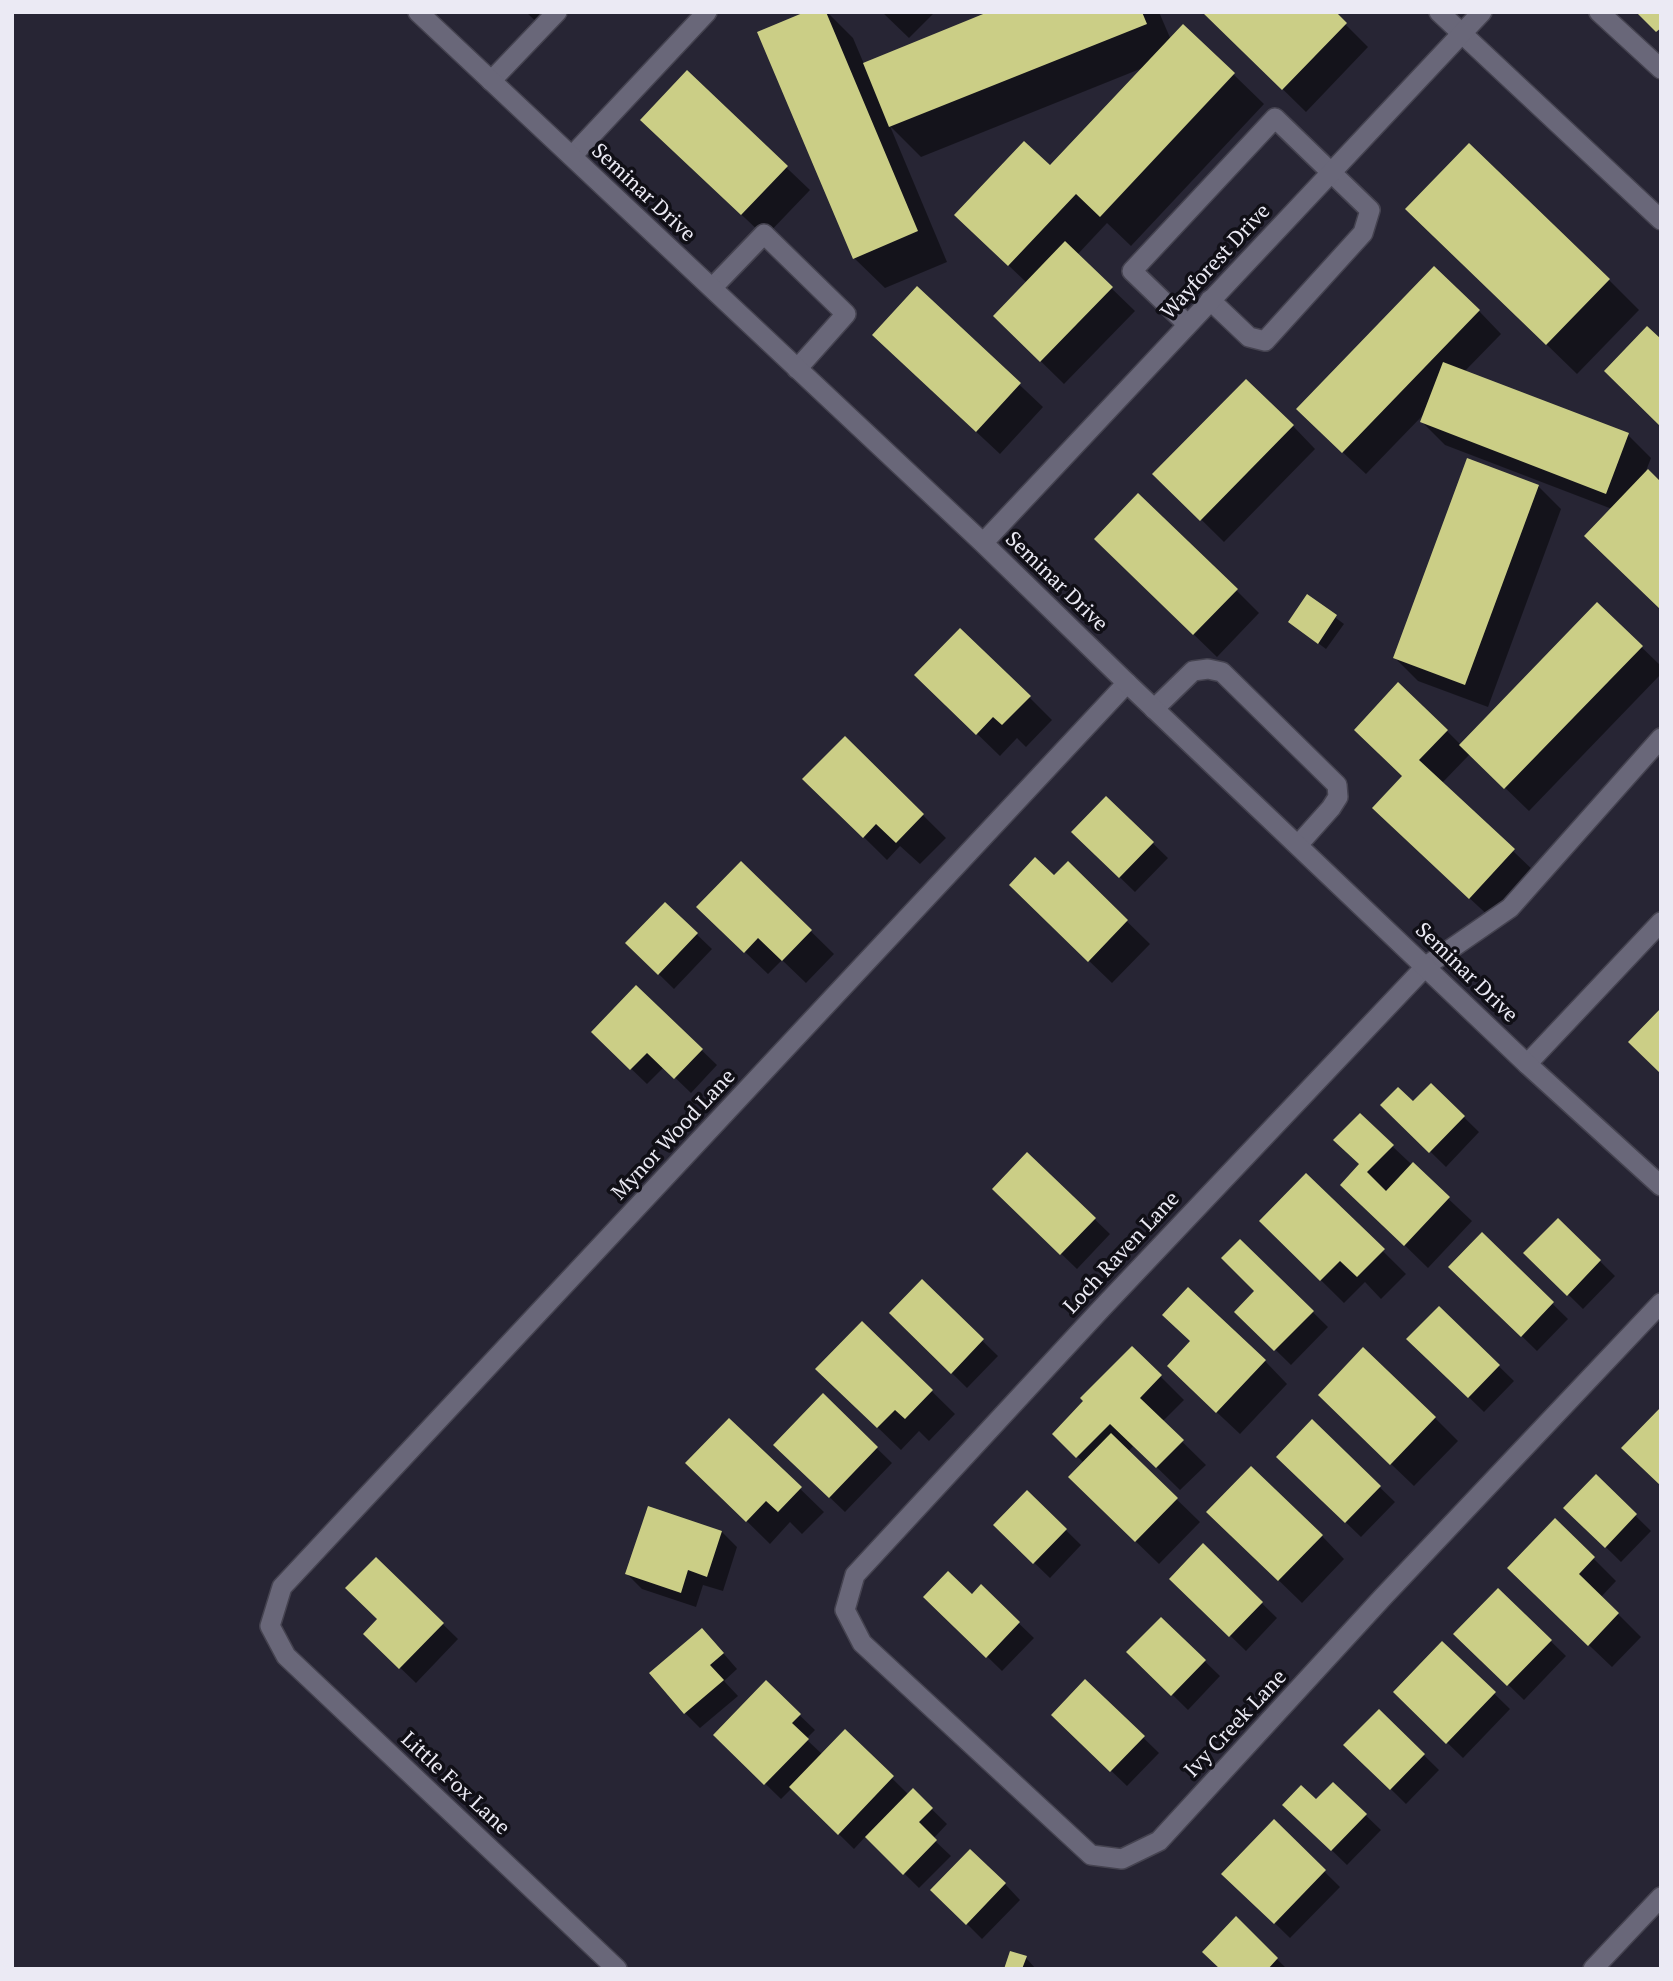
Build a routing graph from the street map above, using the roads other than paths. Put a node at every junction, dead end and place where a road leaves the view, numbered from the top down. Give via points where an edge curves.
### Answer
1 (418, 12) edge
2 (557, 12) edge
3 (707, 12) edge
4 (1440, 12) edge
5 (1482, 12) edge
6 (1599, 12) edge
7 (1462, 34) junction
8 (1661, 69) edge
9 (491, 81) junction
10 (572, 156) junction
11 (1331, 172) junction
12 (1661, 220) edge
13 (712, 288) junction
14 (1210, 300) junction
15 (1188, 324) junction
16 (797, 369) junction
17 (983, 543) junction
18 (1127, 683) junction
19 (1154, 709) junction
20 (1661, 738) edge
21 (1298, 845) junction
22 (1661, 922) edge
23 (1426, 966) junction
24 (1527, 1064) junction
25 (1661, 1186) edge
26 (1661, 1303) edge
27 (855, 1575) joint
28 (270, 1626) joint
29 (1661, 1897) edge
30 (617, 1969) edge
31 (1593, 1969) edge

1 - 9 street, Seminar Drive
2 - 9 street
3 - 10 street
4 - 7 street
5 - 7 street, Wayforest Drive
6 - 8 street
7 - 11 street, Wayforest Drive
7 - 12 street
9 - 10 street, Seminar Drive
10 - 13 street, Seminar Drive
11 - 14 street, Wayforest Drive
11 - 14 street via 1370,210 1363,233 1265,341 1249,337
11 - 15 street via 1275,118 1132,271
13 - 16 street, Seminar Drive
13 - 16 street via 764,234 846,314
14 - 15 street, Wayforest Drive
15 - 17 street, Wayforest Drive
16 - 17 street, Seminar Drive
17 - 18 street, Seminar Drive
18 - 19 street, Seminar Drive
18 - 28 street, Mynor Wood Lane via 282,1587
19 - 21 street, Seminar Drive
19 - 21 street via 1193,671 1222,673 1337,785 1338,797 1331,808
20 - 23 street, Loch Raven Lane via 1510,908
21 - 23 street, Seminar Drive
22 - 24 street
23 - 24 street, Seminar Drive
23 - 27 street, Loch Raven Lane
24 - 25 street, Seminar Drive
26 - 27 street, Ivy Creek Lane via 1159,1841 1122,1859 1091,1855 862,1643 845,1610
28 - 30 street, Little Fox Lane via 286,1656
29 - 31 street

